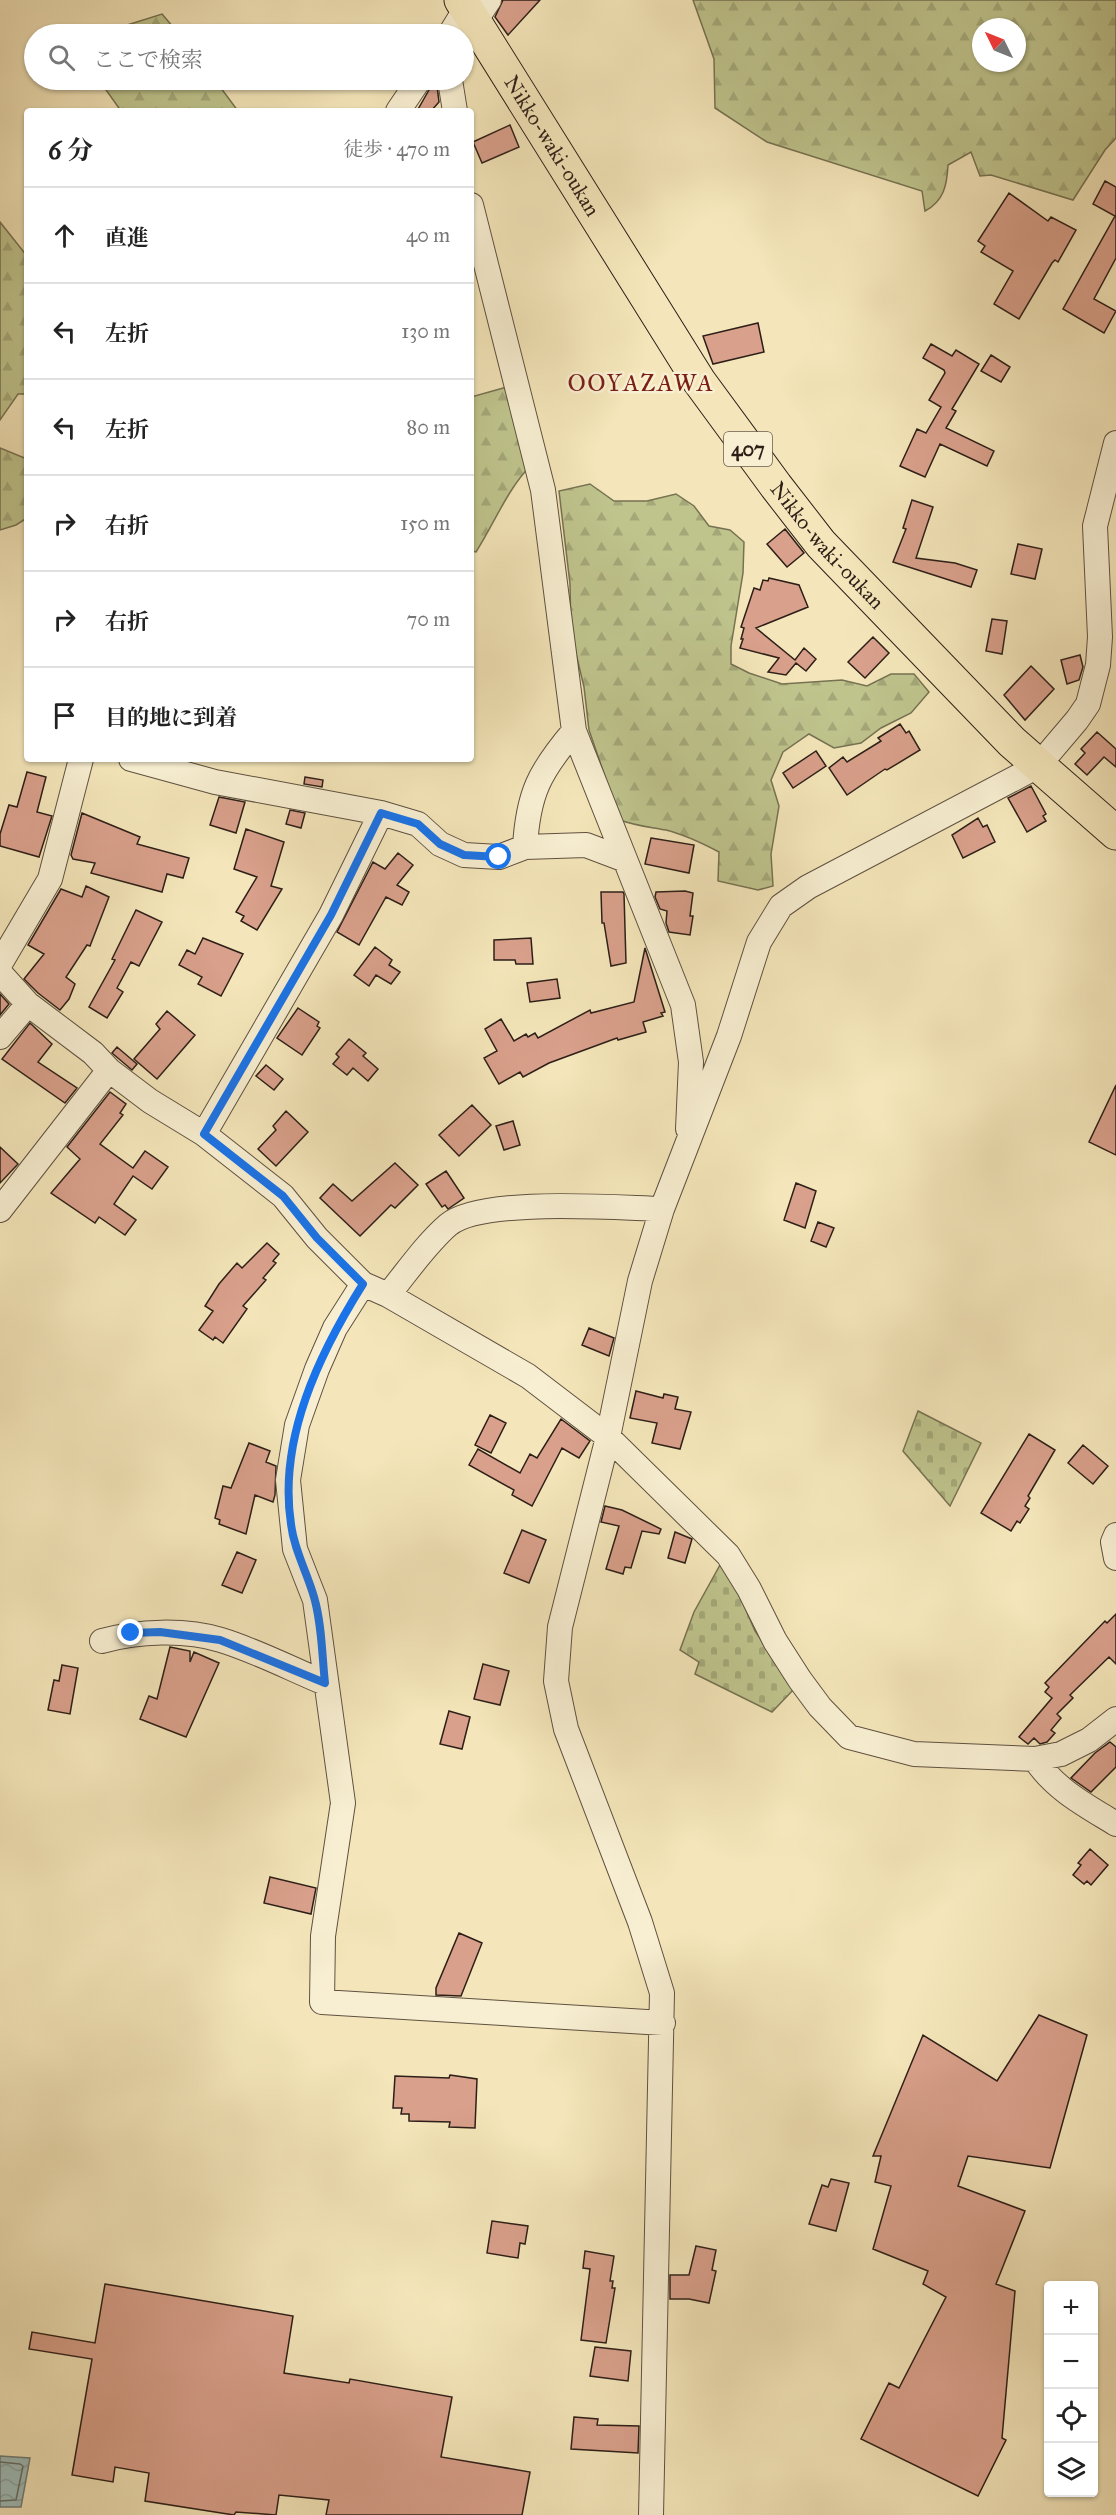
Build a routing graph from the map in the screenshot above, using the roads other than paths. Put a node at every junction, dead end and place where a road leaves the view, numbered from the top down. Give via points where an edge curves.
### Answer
1 (468, 13) edge
2 (412, 90) edge
3 (451, 90) edge
4 (400, 108) edge
5 (454, 108) edge
6 (474, 218) edge
7 (1116, 443) edge
8 (1108, 635) edge
9 (574, 731) junction
10 (80, 762) edge
11 (142, 762) edge
12 (1038, 766) junction
13 (381, 813) junction
14 (1116, 833) edge
15 (525, 847) junction
16 (623, 859) junction
17 (0, 964) edge
18 (0, 973) edge
19 (28, 1004) junction
20 (0, 1037) edge
21 (109, 1070) junction
22 (204, 1134) junction
23 (690, 1143) junction
24 (662, 1209) junction
25 (0, 1210) edge
26 (363, 1284) junction
27 (388, 1295) junction
28 (608, 1437) junction
29 (1116, 1534) edge
30 (1116, 1558) edge
31 (102, 1641) dead end
32 (325, 1683) junction
33 (1116, 1719) edge
34 (1035, 1759) junction
35 (1116, 1824) edge
36 (663, 2024) junction
37 (651, 2515) edge

1 - 12 highway, Nikko-waki-oukan / 407 via 699,381 776,486 821,543
2 - 4 street
3 - 5 street
6 - 9 street via 543,490
7 - 8 street via 1095,526
8 - 12 street via 1088,704
9 - 15 street via 550,759 532,794
9 - 16 street
10 - 17 street via 50,879
11 - 13 street via 215,782
12 - 14 highway, Nikko-waki-oukan / 407
12 - 23 street via 808,887 781,906 759,942
13 - 15 street via 418,824 440,844 464,855 499,857
13 - 22 street via 320,934
15 - 16 street via 586,844
16 - 23 street via 683,1005 691,1062 687,1115
18 - 19 street
19 - 20 street
19 - 21 street via 93,1053
21 - 22 street
21 - 25 street
22 - 26 street via 283,1196 317,1238
23 - 24 street
24 - 27 street via 557,1207 466,1216 449,1224
24 - 28 street via 640,1281
26 - 27 street
26 - 32 street via 335,1328 317,1369 297,1425 288,1480 295,1549 315,1600
27 - 28 street via 528,1376
28 - 34 street via 728,1555 800,1680 849,1737 914,1754
28 - 36 street via 560,1627 556,1681 566,1729 658,1974 663,1993
29 - 30 street
31 - 32 street via 141,1633 220,1640
32 - 36 street via 343,1803 322,1936 322,2001
33 - 34 street via 1089,1740 1061,1754
34 - 35 street via 1061,1788
36 - 37 street

